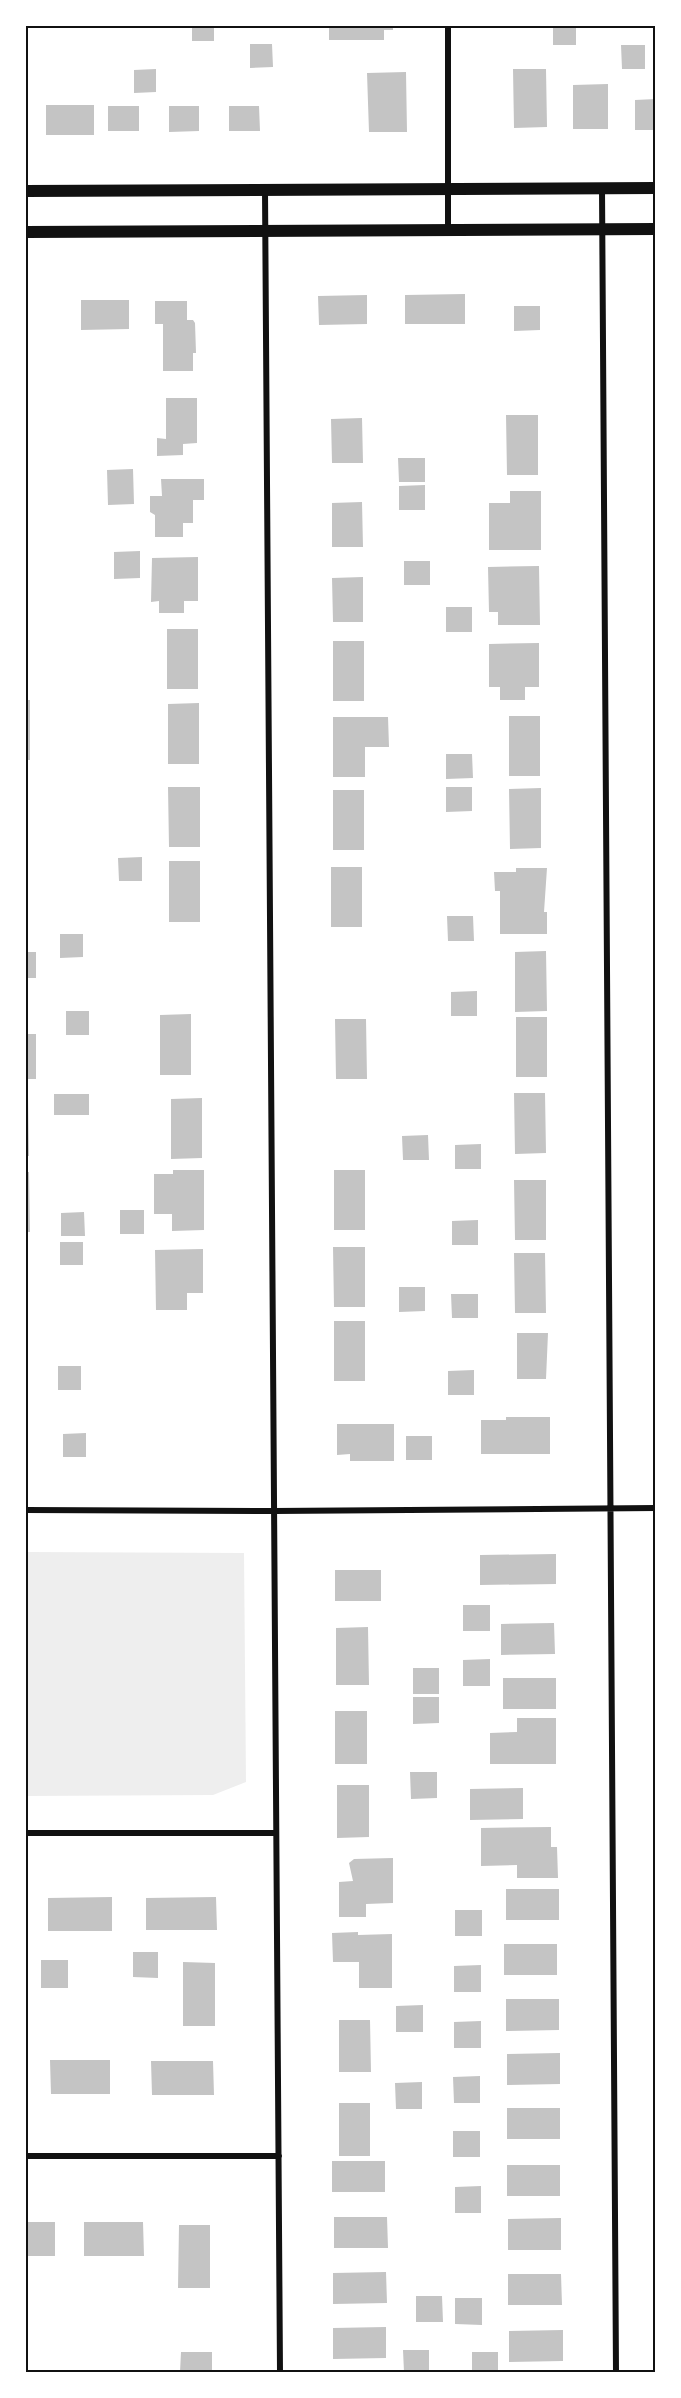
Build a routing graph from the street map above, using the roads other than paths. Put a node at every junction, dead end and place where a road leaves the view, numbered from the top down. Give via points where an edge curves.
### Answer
1 (448, 26) edge
2 (602, 188) junction
3 (656, 188) edge
4 (447, 189) junction
5 (265, 190) junction
6 (26, 191) edge
7 (603, 229) junction
8 (656, 229) edge
9 (448, 230) junction
10 (266, 231) junction
11 (26, 232) edge
12 (611, 1508) junction
13 (656, 1508) edge
14 (26, 1510) edge
15 (274, 1511) junction
16 (26, 1833) edge
17 (275, 1833) junction
18 (26, 2156) edge
19 (279, 2156) junction
20 (280, 2373) edge
21 (616, 2373) edge

1 - 4 street
2 - 3 main road
2 - 4 main road
2 - 7 street
4 - 5 main road
4 - 9 street
5 - 6 main road
5 - 10 street
7 - 8 main road
7 - 9 main road
7 - 12 street
9 - 10 main road
10 - 11 main road
10 - 15 street
12 - 13 street
12 - 15 street
12 - 21 street
14 - 15 street
15 - 17 street
16 - 17 street
17 - 19 street
18 - 19 street
19 - 20 street

